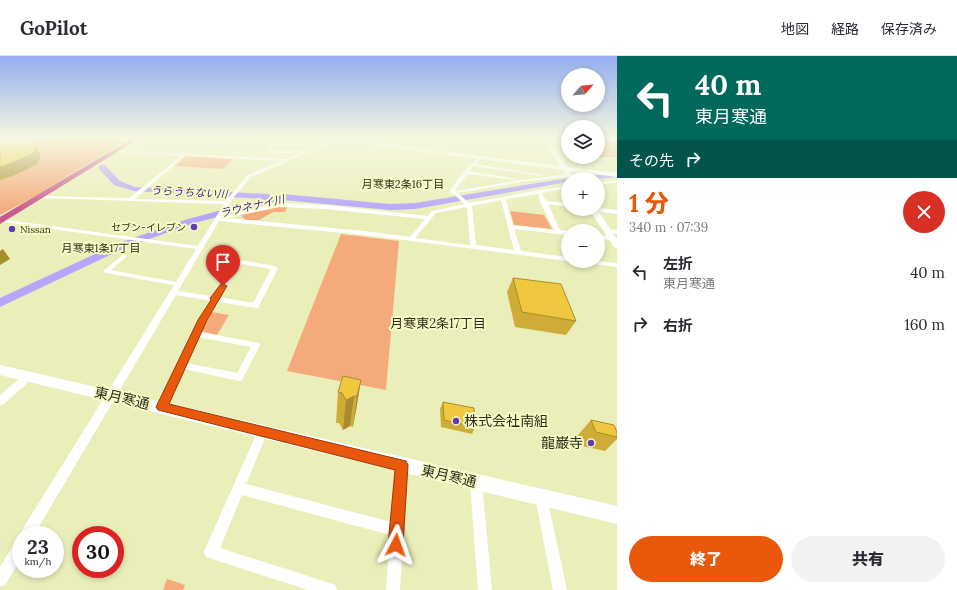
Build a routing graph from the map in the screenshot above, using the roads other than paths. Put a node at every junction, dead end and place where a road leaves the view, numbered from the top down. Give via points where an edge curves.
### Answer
1 (96, 163) edge
2 (174, 163) edge
3 (281, 163) edge
4 (525, 163) edge
5 (561, 163) edge
6 (473, 165) joint
7 (564, 168) junction
8 (466, 172) junction
9 (567, 172) edge
10 (617, 175) edge
11 (551, 177) junction
12 (561, 177) edge
13 (521, 181) junction
14 (617, 181) edge
15 (605, 183) edge
16 (561, 188) edge
17 (539, 191) junction
18 (455, 194) junction
19 (41, 197) junction
20 (503, 198) junction
21 (130, 200) junction
22 (543, 202) junction
23 (466, 203) junction
24 (561, 204) edge
25 (605, 210) edge
26 (222, 211) junction
27 (617, 212) edge
28 (597, 216) edge
29 (429, 218) junction
30 (1, 221) edge
31 (512, 227) junction
32 (558, 232) junction
33 (561, 232) edge
34 (615, 235) edge
35 (605, 236) edge
36 (411, 239) junction
37 (617, 246) edge
38 (473, 247) junction
39 (199, 248) junction
40 (518, 252) junction
41 (124, 256) dead end
42 (561, 258) edge
43 (605, 264) edge
44 (617, 265) edge
45 (178, 284) junction
46 (173, 292) junction
47 (215, 299) junction
48 (196, 334) junction
49 (182, 365) junction
50 (0, 370) edge
51 (29, 376) junction
52 (111, 395) junction
53 (0, 401) edge
54 (162, 407) junction
55 (263, 432) junction
56 (402, 465) junction
57 (476, 482) junction
58 (239, 488) junction
59 (541, 497) junction
60 (617, 515) edge
61 (32, 526) edge
62 (397, 530) junction
63 (12, 560) edge
64 (0, 580) edge
65 (328, 590) edge
66 (393, 590) edge
67 (485, 590) edge
68 (560, 590) edge

1 - 19 highway
2 - 21 street
3 - 26 street via 249,176
4 - 7 street
5 - 7 street
6 - 8 street
6 - 11 street
7 - 9 street
7 - 10 street
8 - 13 street
8 - 18 street via 452,190
11 - 12 street
11 - 13 street
13 - 18 street
14 - 15 street
16 - 17 street
17 - 20 street
17 - 22 street
18 - 23 street
19 - 21 street
19 - 30 highway
20 - 23 street
20 - 31 street
21 - 26 street
22 - 24 street
22 - 32 street
23 - 29 street via 434,212
23 - 38 street
25 - 27 street
26 - 29 street via 279,205
26 - 36 street
26 - 39 street
28 - 34 street via 607,231
29 - 36 street
30 - 39 street
31 - 32 street
31 - 40 street
32 - 33 street
34 - 35 street
34 - 37 street
36 - 38 street
38 - 40 street
39 - 45 street
40 - 42 street
41 - 45 street via 106,271
43 - 44 street
45 - 46 street
46 - 47 street
46 - 52 street
47 - 47 street via 240,262 275,268 255,306
47 - 48 street
48 - 49 street
48 - 49 street via 256,345 239,377
49 - 54 street
50 - 51 street, 東月寒通
51 - 52 street, 東月寒通
51 - 53 street
52 - 54 street, 東月寒通
52 - 61 street
54 - 55 street, 東月寒通
55 - 56 street, 東月寒通
55 - 58 street
56 - 57 street, 東月寒通
56 - 62 street
57 - 59 street, 東月寒通
57 - 67 street
58 - 62 street
58 - 65 street via 211,552
59 - 60 street, 東月寒通
59 - 68 street
62 - 66 street
63 - 64 street

